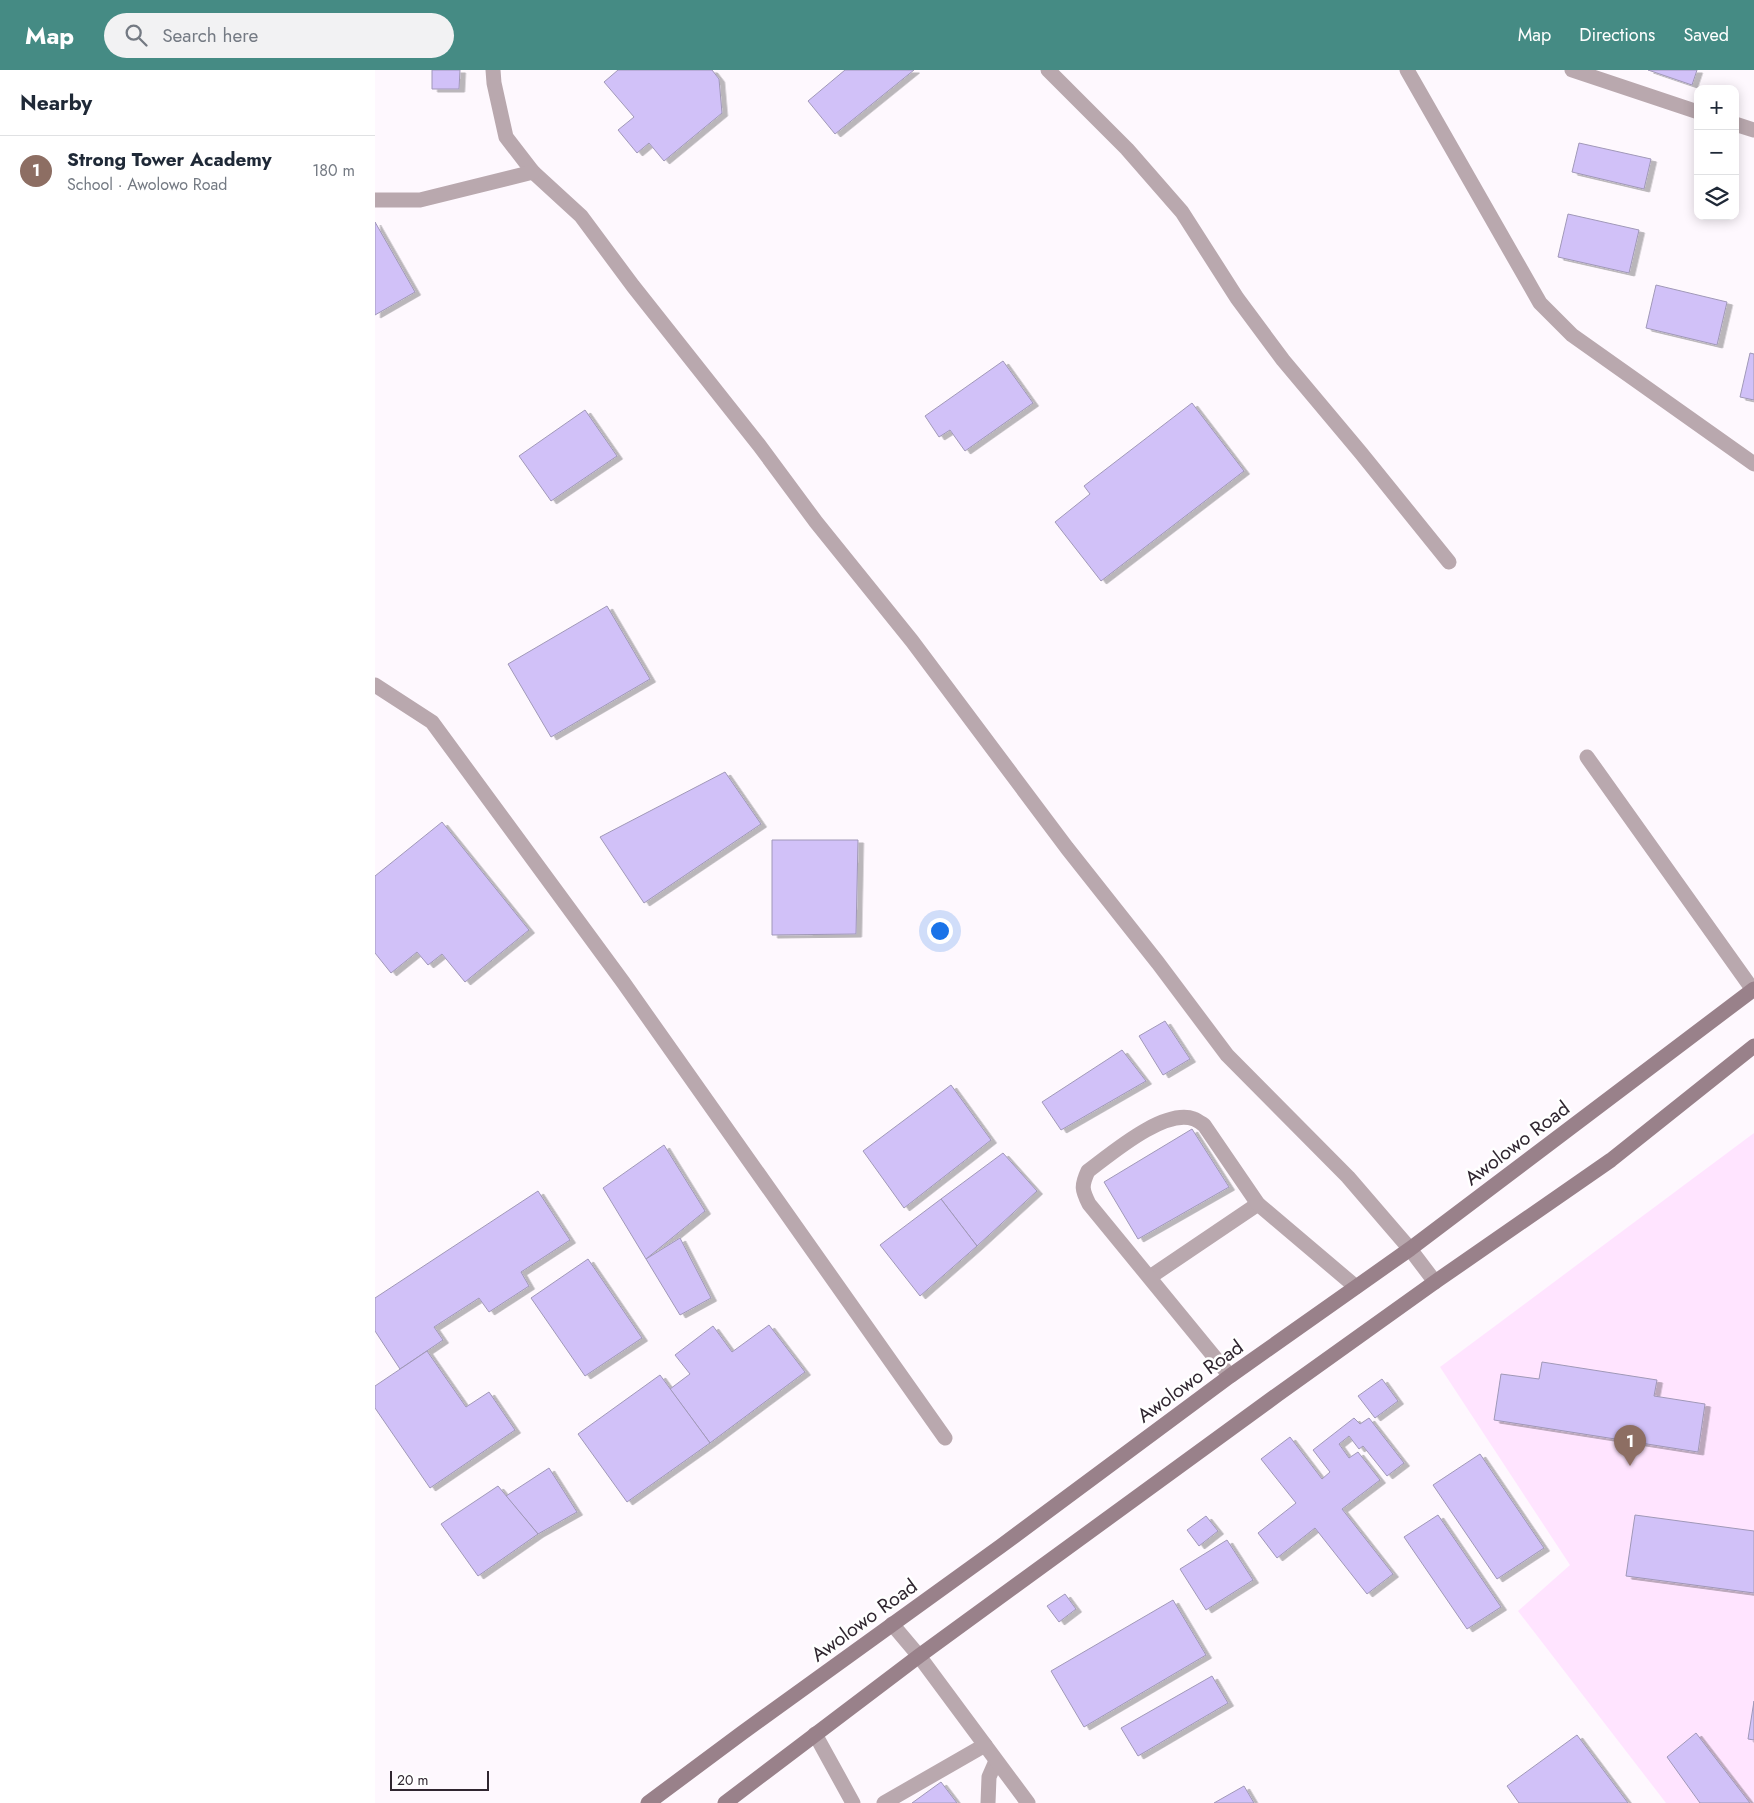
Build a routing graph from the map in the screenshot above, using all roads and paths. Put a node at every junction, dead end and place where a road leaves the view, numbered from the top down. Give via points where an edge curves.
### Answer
1 (493, 70) edge
2 (1048, 70) edge
3 (1407, 70) edge
4 (1571, 70) edge
5 (1694, 111) edge
6 (1739, 125) edge
7 (1754, 130) edge
8 (533, 172) junction
9 (375, 200) edge
10 (1754, 464) edge
11 (1449, 562) dead end
12 (375, 685) edge
13 (1587, 757) dead end
14 (1753, 990) edge
15 (1754, 1046) edge
16 (1258, 1204) junction
17 (1410, 1249) junction
18 (1150, 1277) junction
19 (1435, 1282) junction
20 (1356, 1287) junction
21 (1230, 1376) junction
22 (945, 1438) dead end
23 (892, 1624) junction
24 (919, 1656) junction
25 (815, 1734) junction
26 (985, 1745) junction
27 (996, 1761) junction
28 (648, 1803) edge
29 (725, 1803) edge
30 (853, 1803) edge
31 (884, 1803) edge
32 (987, 1803) edge
33 (1028, 1803) edge

1 - 8 street via 506,137
2 - 11 street via 1127,149 1182,212 1237,298 1283,360
3 - 10 street via 1540,303 1572,335
4 - 5 street
6 - 7 street
8 - 9 street via 420,200
8 - 17 street via 581,216 816,522 912,641 1227,1055 1348,1177
12 - 22 street via 432,722 623,982
13 - 14 street
14 - 17 main road, Awolowo Road
15 - 19 main road via 1611,1160
16 - 18 street
16 - 18 street via 1204,1125 1193,1118 1176,1117 1152,1126 1088,1171 1082,1191 1089,1204
16 - 20 street
17 - 19 street
17 - 20 main road, Awolowo Road
18 - 21 street
19 - 24 main road
20 - 21 main road, Awolowo Road
21 - 23 main road, Awolowo Road
23 - 24 street
23 - 28 main road, Awolowo Road
24 - 25 main road
24 - 26 street
25 - 29 main road
25 - 30 street
26 - 27 street
26 - 31 street
27 - 32 street via 989,1778
27 - 33 street

